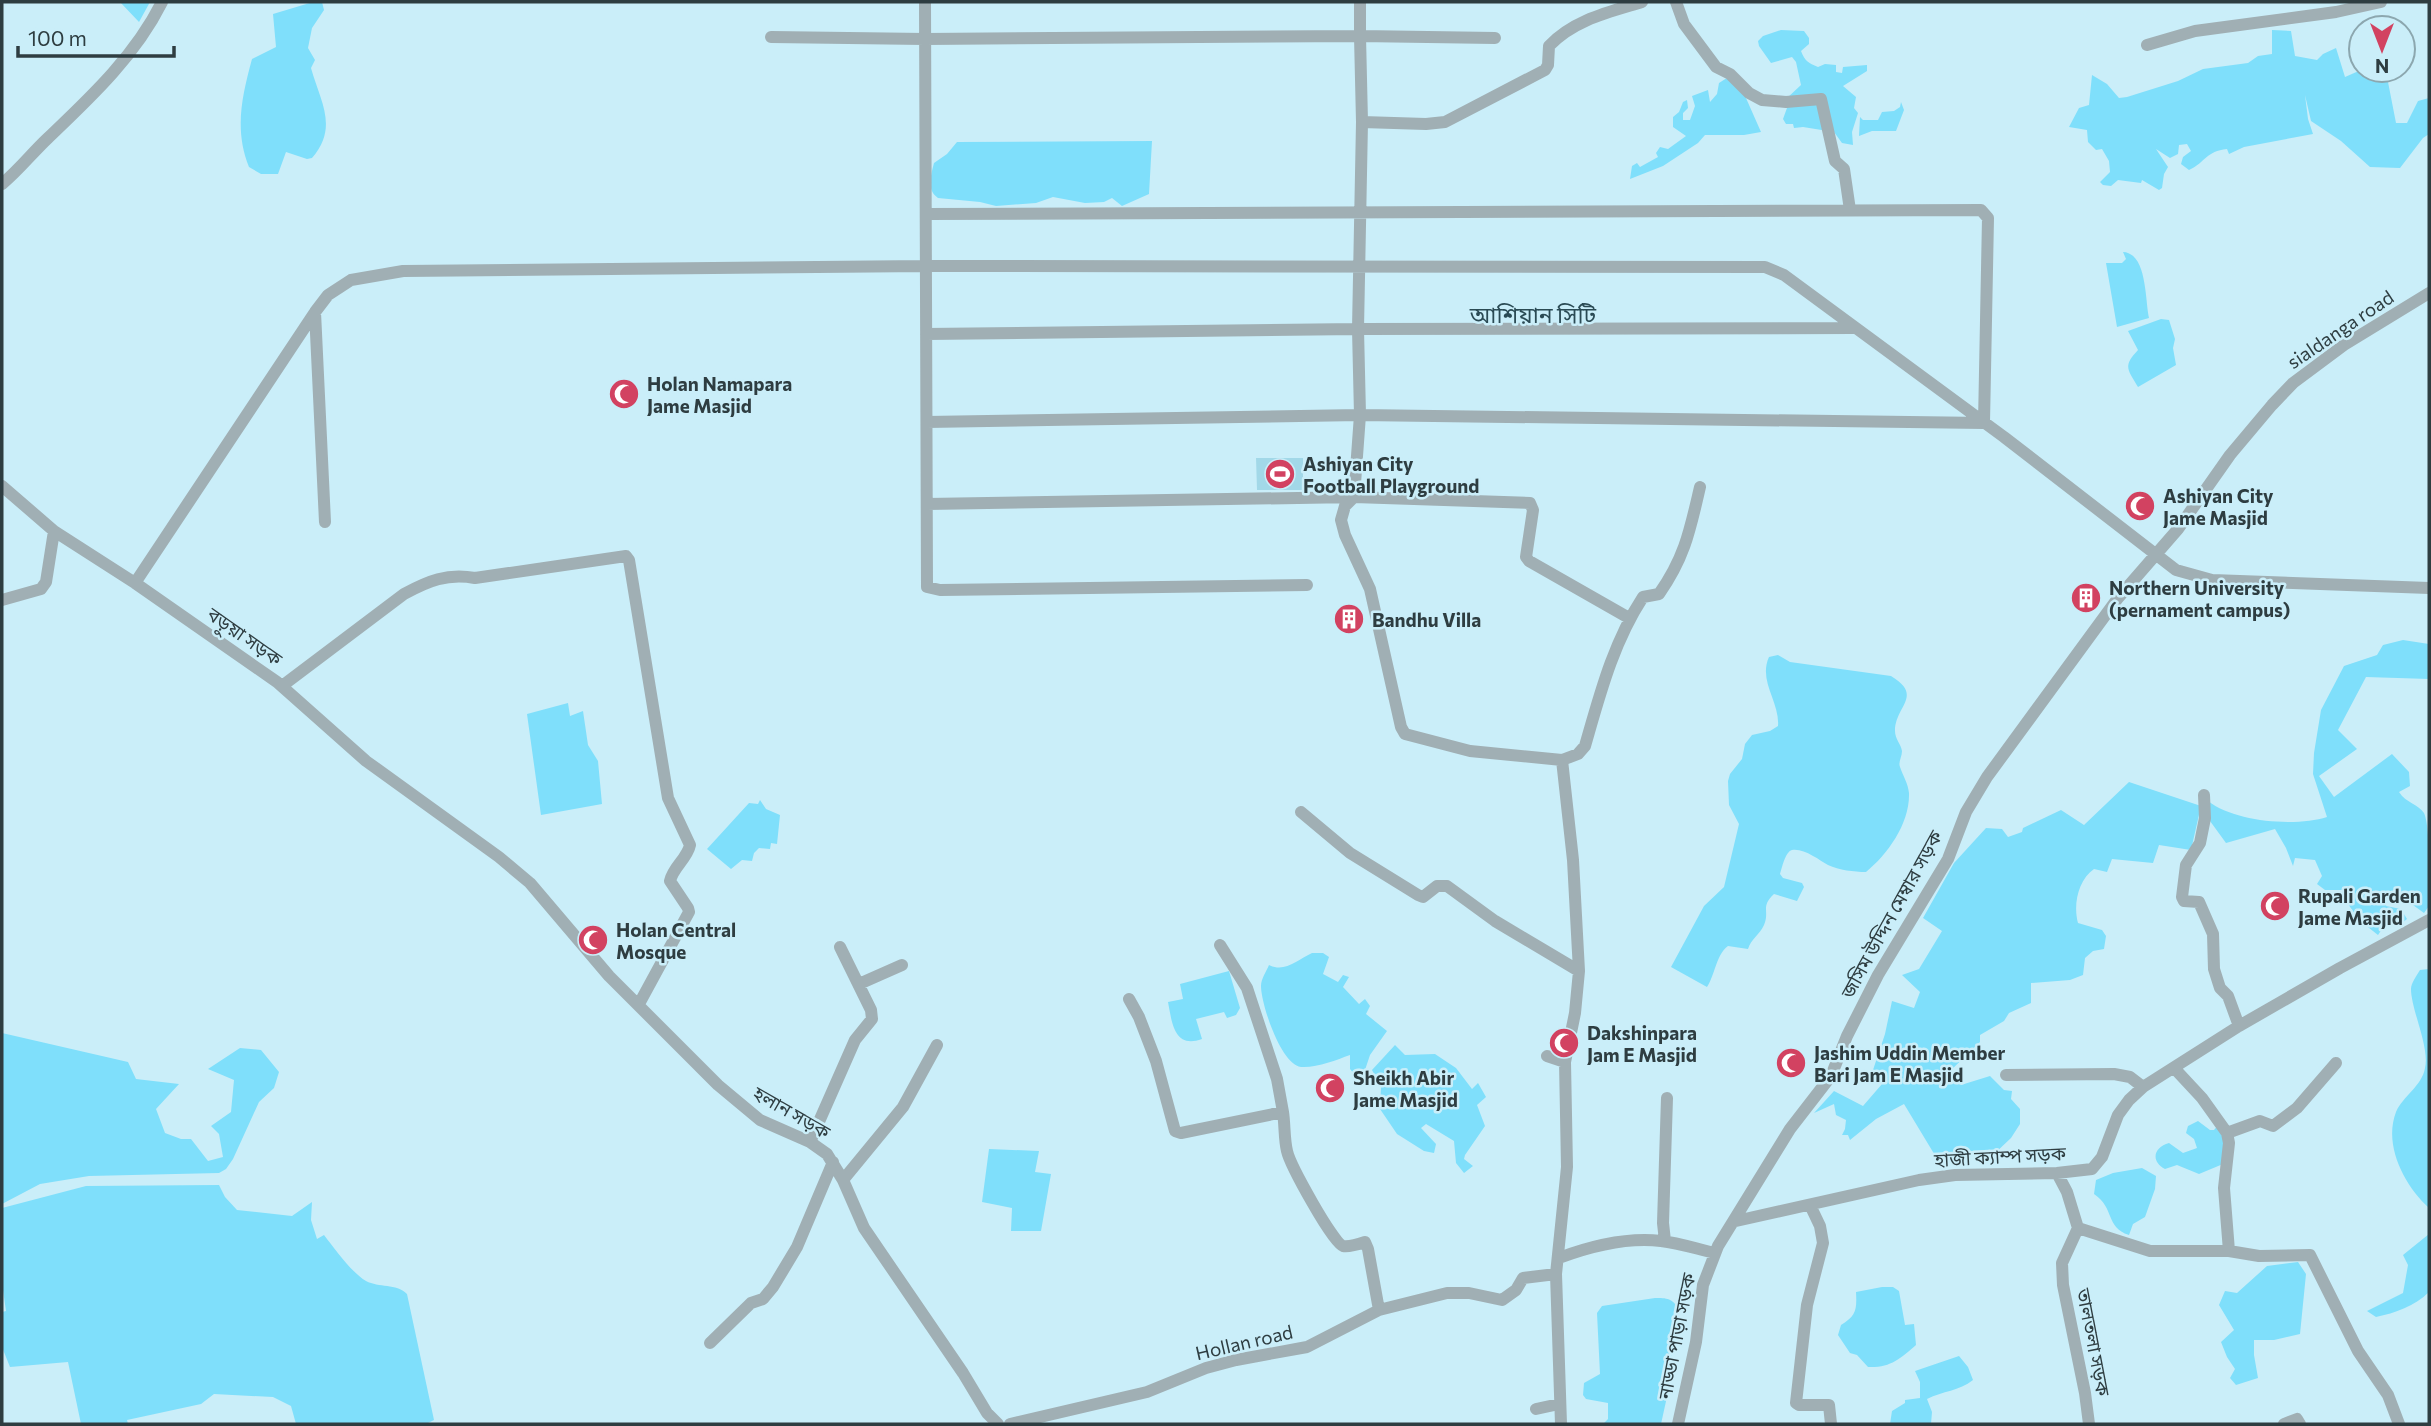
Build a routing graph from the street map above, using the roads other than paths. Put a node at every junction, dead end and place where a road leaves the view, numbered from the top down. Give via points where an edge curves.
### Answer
1 (162, 2) edge
2 (925, 2) edge
3 (1360, 2) edge
4 (1642, 2) edge
5 (1676, 2) edge
6 (2381, 2) edge
7 (1360, 36) junction
8 (771, 37) dead end
9 (1495, 38) dead end
10 (925, 39) junction
11 (2147, 45) dead end
12 (1362, 122) junction
13 (2, 184) edge
14 (1850, 210) junction
15 (1359, 212) junction
16 (926, 214) junction
17 (926, 266) junction
18 (1360, 267) junction
19 (2429, 293) edge
20 (315, 312) junction
21 (1853, 328) junction
22 (1358, 329) junction
23 (926, 334) junction
24 (1360, 415) junction
25 (927, 422) junction
26 (1984, 423) junction
27 (2, 486) edge
28 (1700, 487) dead end
29 (1354, 497) junction
30 (927, 504) junction
31 (325, 522) dead end
32 (54, 531) junction
33 (2155, 553) junction
34 (135, 583) junction
35 (1307, 585) dead end
36 (2429, 588) edge
37 (2118, 598) joint
38 (2, 600) edge
39 (1629, 618) junction
40 (282, 686) junction
41 (1562, 760) junction
42 (2204, 795) dead end
43 (1301, 813) dead end
44 (484, 846) joint
45 (2429, 920) edge
46 (1220, 944) dead end
47 (840, 947) dead end
48 (902, 965) dead end
49 (1579, 971) junction
50 (859, 984) junction
51 (1129, 999) dead end
52 (639, 1004) junction
53 (2239, 1026) junction
54 (937, 1045) dead end
55 (1547, 1056) dead end
56 (1565, 1062) junction
57 (2336, 1063) dead end
58 (2175, 1069) junction
59 (2006, 1075) dead end
60 (2143, 1087) junction
61 (1667, 1098) dead end
62 (1283, 1112) junction
63 (2227, 1133) junction
64 (810, 1142) junction
65 (833, 1163) junction
66 (2057, 1173) junction
67 (843, 1180) junction
68 (1810, 1205) junction
69 (1736, 1221) junction
70 (2078, 1228) junction
71 (1665, 1241) junction
72 (2228, 1251) junction
73 (1715, 1254) junction
74 (1559, 1258) junction
75 (1556, 1274) junction
76 (1378, 1310) junction
77 (710, 1343) dead end
78 (1559, 1404) junction
79 (1536, 1409) dead end
80 (998, 1424) edge
81 (1010, 1424) edge
82 (1561, 1424) edge
83 (1678, 1424) edge
84 (1831, 1424) edge
85 (2089, 1424) edge
86 (2284, 1424) edge
87 (2300, 1424) edge
88 (2397, 1424) edge

1 - 13 street via 131,52
2 - 10 street
3 - 7 street
4 - 12 street via 1561,33 1547,49 1545,70 1445,122
5 - 14 street via 1684,24 1716,67 1749,93 1786,103 1821,99 1835,161 1844,169
6 - 11 street via 2195,31
7 - 9 street
7 - 10 street
7 - 12 street
8 - 10 street
10 - 16 street
12 - 15 street
14 - 15 street
14 - 26 street via 1981,210 1986,214
15 - 16 street
15 - 18 street
16 - 17 street
17 - 18 street
17 - 20 street via 403,271 351,279 328,295
17 - 23 street
18 - 21 street via 1765,267 1784,275
18 - 22 street
19 - 33 street, sialdanga road via 2344,345 2293,383 2230,455 2178,529
20 - 31 street
20 - 34 street
21 - 22 street
21 - 26 street
22 - 23 street
22 - 24 street
23 - 25 street
24 - 25 street
24 - 26 street
24 - 29 street
25 - 30 street
26 - 33 street
27 - 32 street, বড়ুয়া সড়ক
28 - 39 street via 1686,549 1673,575 1659,594 1643,597
29 - 30 street
29 - 39 street via 1530,503 1529,561
29 - 41 street via 1341,520 1370,589 1405,734 1469,751
30 - 35 street via 927,587 932,589
32 - 34 street, বড়ুয়া সড়ক
32 - 38 street via 46,583 41,589
33 - 36 street via 2176,570 2212,580
33 - 37 street, sialdanga road
34 - 40 street, বড়ুয়া সড়ক
37 - 69 street, জসিম উদ্দিন মেম্বার সড়ক via 1987,777 1966,812 1948,859 1878,975 1831,1076 1790,1129
39 - 41 street via 1605,674 1585,746
40 - 44 street, বড়ুয়া সড়ক via 366,761
40 - 52 street via 426,582 444,576 475,578 626,556 668,797 690,845 670,881 689,912
41 - 49 street
42 - 53 street via 2200,843 2186,865 2182,897 2183,901 2199,902 2213,934 2214,970
43 - 49 street via 1350,853 1418,895 1447,886
44 - 52 street, হলান সড়ক via 530,883
45 - 53 street, হাজী ক্যাম্প সড়ক
46 - 62 street via 1247,988
47 - 50 street
48 - 50 street
49 - 56 street
50 - 64 street via 872,1019 855,1040
51 - 62 street via 1156,1061 1175,1131
52 - 64 street, হলান সড়ক via 749,1113
53 - 58 street, হাজী ক্যাম্প সড়ক
54 - 67 street via 903,1107
55 - 56 street
56 - 74 street via 1567,1167
57 - 63 street via 2297,1108 2273,1126 2260,1121
58 - 60 street, হাজী ক্যাম্প সড়ক
58 - 63 street
59 - 60 street via 2114,1074 2130,1077
60 - 66 street, হাজী ক্যাম্প সড়ক via 2118,1115 2102,1157 2092,1169
61 - 71 street
62 - 76 street via 1287,1152 1296,1175 1340,1244 1365,1242
63 - 72 street
64 - 65 street, হলান সড়ক
65 - 67 street, হলান সড়ক
65 - 77 street via 797,1247 773,1287
66 - 68 street, হাজী ক্যাম্প সড়ক via 1955,1175
66 - 70 street
67 - 80 street, হলান সড়ক via 864,1227
68 - 69 street, হাজী ক্যাম্প সড়ক
68 - 84 street via 1823,1243 1807,1305 1796,1403 1829,1405
69 - 73 street, নাড্ডা পাড়া সড়ক
70 - 72 street via 2150,1251
70 - 85 street, তালতলা সড়ক via 2062,1263 2063,1284
71 - 73 street
71 - 74 street via 1645,1239 1589,1247
72 - 88 street via 2310,1255 2358,1351 2388,1395
73 - 83 street, নাড্ডা পাড়া সড়ক via 1703,1285
74 - 75 street
75 - 76 street, Hollan road via 1523,1278 1502,1300 1447,1293
75 - 78 street
76 - 81 street, Hollan road via 1307,1347 1236,1360 1147,1392
78 - 79 street
78 - 82 street
86 - 87 street via 2297,1419

